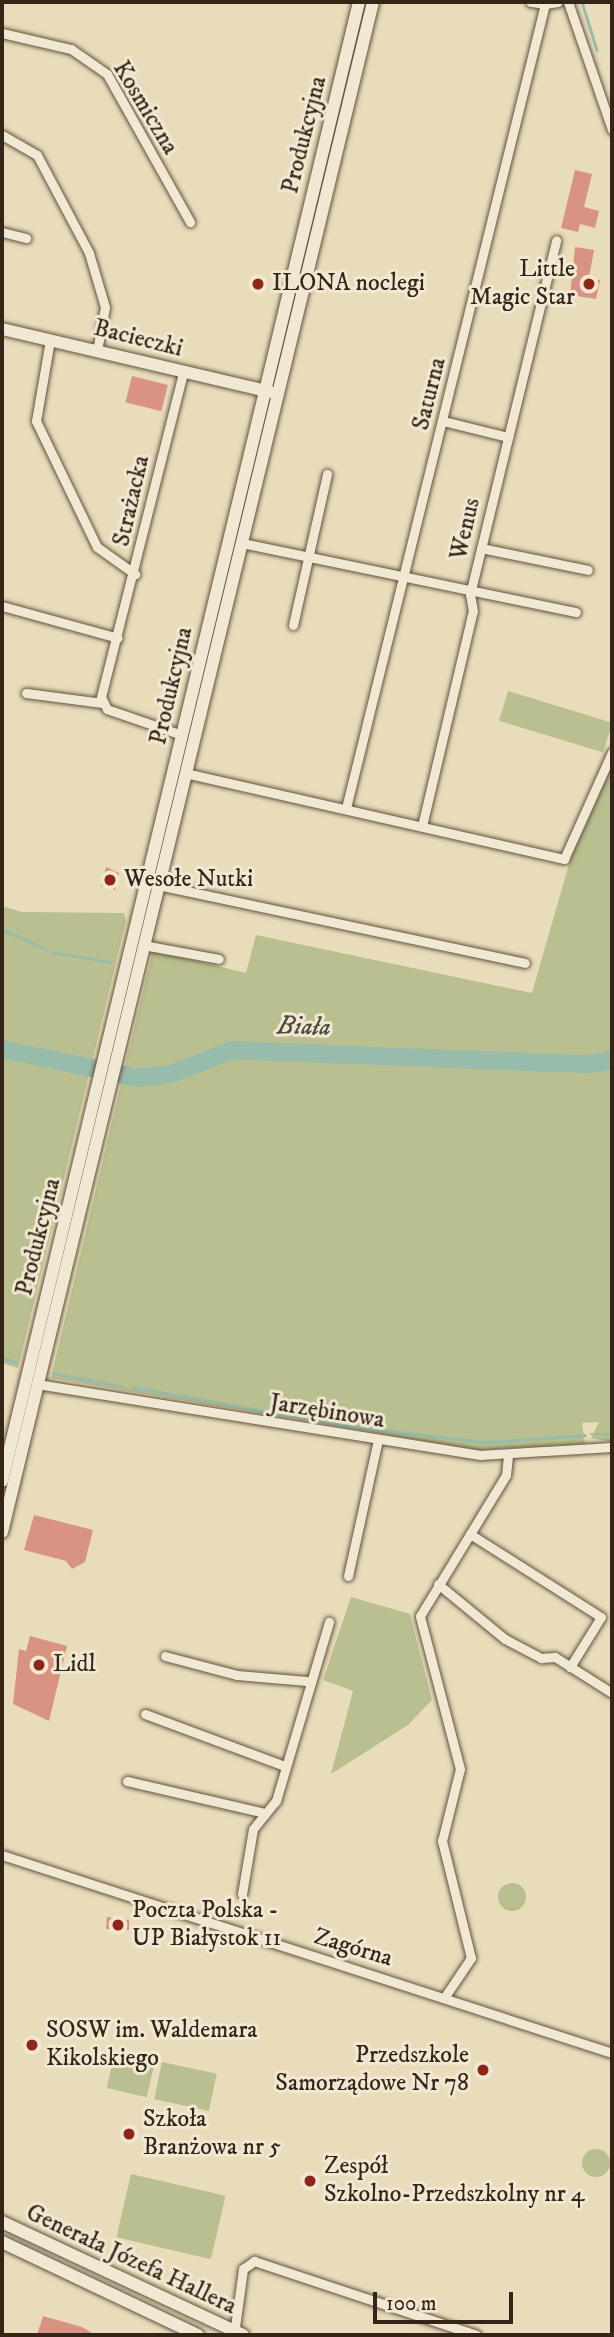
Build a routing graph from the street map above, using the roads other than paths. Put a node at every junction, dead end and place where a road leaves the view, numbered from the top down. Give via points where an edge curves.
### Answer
1 (359, 2) edge
2 (373, 2) edge
3 (530, 2) edge
4 (558, 2) edge
5 (568, 2) edge
6 (545, 4) junction
7 (2, 33) edge
8 (612, 130) edge
9 (2, 135) edge
10 (190, 222) dead end
11 (2, 232) edge
12 (26, 238) dead end
13 (556, 240) dead end
14 (2, 329) edge
15 (50, 340) junction
16 (97, 351) junction
17 (183, 372) junction
18 (270, 392) junction
19 (443, 421) junction
20 (508, 437) junction
21 (327, 474) dead end
22 (235, 541) junction
23 (481, 548) junction
24 (307, 556) junction
25 (588, 570) dead end
26 (135, 574) junction
27 (404, 579) junction
28 (470, 594) junction
29 (2, 606) edge
30 (576, 612) dead end
31 (293, 625) dead end
32 (118, 638) junction
33 (26, 692) dead end
34 (102, 703) junction
35 (182, 735) junction
36 (612, 752) edge
37 (185, 773) junction
38 (346, 808) junction
39 (422, 826) junction
40 (158, 885) junction
41 (143, 945) junction
42 (219, 959) dead end
43 (525, 963) dead end
44 (110, 1060) junction
45 (32, 1382) junction
46 (378, 1440) junction
47 (612, 1447) edge
48 (508, 1455) junction
49 (2, 1481) edge
50 (2, 1532) edge
51 (470, 1534) junction
52 (348, 1576) dead end
53 (438, 1584) junction
54 (329, 1622) dead end
55 (164, 1656) dead end
56 (570, 1667) junction
57 (307, 1681) junction
58 (612, 1693) edge
59 (145, 1714) dead end
60 (285, 1766) junction
61 (127, 1781) dead end
62 (264, 1813) junction
63 (2, 1856) edge
64 (242, 1894) dead end
65 (446, 1995) junction
66 (612, 2053) edge
67 (2, 2222) edge
68 (2, 2242) edge
69 (238, 2334) edge
70 (198, 2335) edge
71 (476, 2335) edge

1 - 18 main road, Produkcyjna
2 - 18 main road, Produkcyjna
3 - 6 street
4 - 6 street
5 - 8 street
6 - 19 street, Saturna
7 - 10 street, Kosmiczna via 71,49 107,74
9 - 16 street via 37,155 89,253 105,307
11 - 12 street
13 - 20 street, Wenus
14 - 15 main road, Bacieczki
15 - 16 main road, Bacieczki
15 - 26 street via 36,421 97,547
16 - 17 main road, Bacieczki
17 - 18 main road, Bacieczki
17 - 26 street, Strażacka
18 - 22 main road, Produkcyjna
19 - 20 street
19 - 27 street, Saturna
20 - 23 street, Wenus
21 - 24 street
22 - 24 street
22 - 35 main road, Produkcyjna
22 - 37 main road, Produkcyjna
23 - 25 street
23 - 28 street, Wenus
24 - 27 street
24 - 31 street
26 - 32 street, Strażacka
27 - 28 street
27 - 38 street, Saturna
28 - 30 street
28 - 39 street, Wenus via 473,611
29 - 32 street
32 - 34 street, Strażacka
33 - 34 street
34 - 35 street
35 - 44 main road, Produkcyjna
36 - 39 street via 564,859
37 - 38 street
37 - 40 main road, Produkcyjna
38 - 39 street
40 - 41 main road, Produkcyjna
40 - 43 street
41 - 42 street
41 - 44 main road, Produkcyjna
44 - 45 main road, Produkcyjna
45 - 46 street, Jarzębinowa
45 - 49 main road
45 - 50 main road
46 - 48 street, Jarzębinowa
46 - 52 street
47 - 48 street, Jarzębinowa
48 - 51 street via 506,1475
51 - 53 street
51 - 56 street via 601,1617
53 - 56 street via 505,1639
53 - 65 street via 420,1626 460,1766 442,1841 471,1955
54 - 57 street
55 - 57 street via 237,1675
56 - 58 street
57 - 60 street
59 - 60 street
60 - 62 street via 276,1801
61 - 62 street
62 - 64 street via 253,1829
63 - 65 street, Zagórna
65 - 66 street, Zagórna
67 - 69 main road, Generała Józefa Hallera
68 - 70 main road, Generała Józefa Hallera
69 - 71 street via 249,2262

